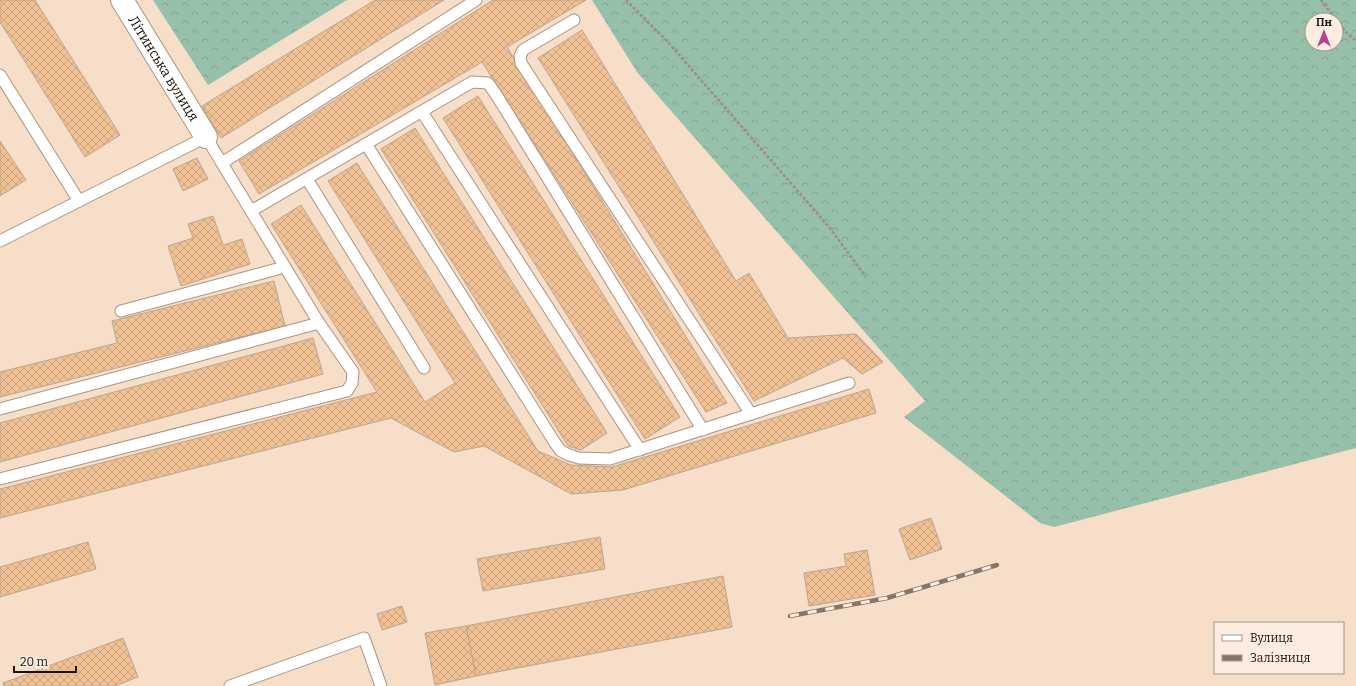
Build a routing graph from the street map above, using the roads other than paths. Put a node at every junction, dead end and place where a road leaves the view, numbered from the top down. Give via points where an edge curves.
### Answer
1 (122, 0) edge
2 (476, 0) edge
3 (574, 20) dead end
4 (0, 75) edge
5 (422, 112) junction
6 (206, 137) junction
7 (366, 144) junction
8 (222, 163) junction
9 (307, 179) junction
10 (79, 201) junction
11 (251, 211) junction
12 (0, 241) edge
13 (285, 267) junction
14 (121, 311) dead end
15 (320, 324) junction
16 (424, 368) dead end
17 (849, 383) dead end
18 (0, 409) edge
19 (751, 414) junction
20 (703, 430) junction
21 (640, 450) junction
22 (0, 479) edge
23 (230, 686) edge
24 (381, 686) edge

1 - 6 street, Літинська вулиця
2 - 8 lane
3 - 19 lane via 523,50 520,56 521,63
4 - 10 lane
5 - 7 lane
5 - 20 lane via 472,82 488,83
5 - 21 lane
6 - 8 lane
6 - 10 lane
7 - 9 lane
7 - 21 lane via 561,451 579,458 610,459
8 - 11 lane
9 - 11 lane
9 - 16 lane
10 - 12 lane
11 - 13 lane
13 - 14 lane
13 - 15 lane
15 - 18 lane
15 - 22 lane via 353,372 352,383 347,391
17 - 19 lane
19 - 20 lane
20 - 21 lane
23 - 24 lane via 364,638

